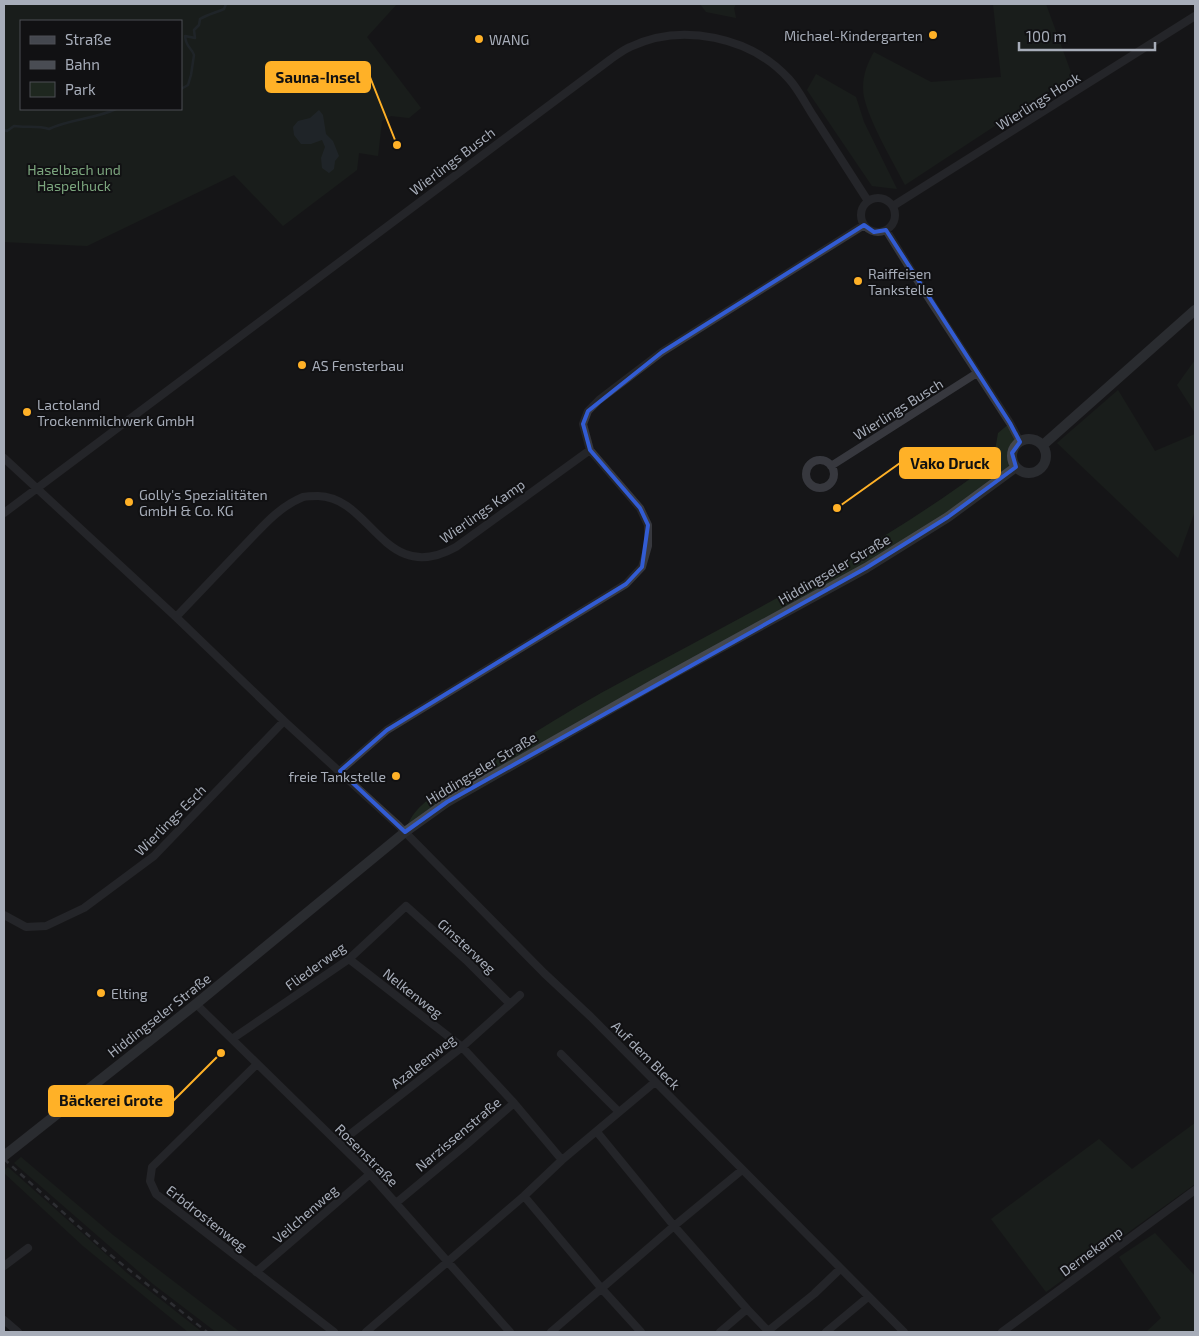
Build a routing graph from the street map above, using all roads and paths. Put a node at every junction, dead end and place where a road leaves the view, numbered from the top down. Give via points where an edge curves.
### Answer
1 (1195, 16) edge
2 (868, 201) junction
3 (893, 206) junction
4 (864, 225) junction
5 (886, 230) junction
6 (1195, 310) edge
7 (977, 373) junction
8 (1020, 442) junction
9 (1043, 445) junction
10 (590, 450) junction
11 (4, 458) edge
12 (832, 466) dead end
13 (1016, 467) junction
14 (36, 488) junction
15 (4, 513) edge
16 (176, 617) junction
17 (284, 721) junction
18 (340, 771) junction
19 (404, 832) junction
20 (406, 906) joint
21 (4, 915) edge
22 (349, 959) junction
23 (520, 995) dead end
24 (196, 1004) junction
25 (510, 1004) junction
26 (232, 1039) junction
27 (462, 1047) junction
28 (561, 1054) dead end
29 (257, 1064) junction
30 (655, 1082) junction
31 (514, 1103) junction
32 (619, 1112) junction
33 (597, 1132) junction
34 (338, 1144) junction
35 (4, 1156) edge
36 (562, 1160) junction
37 (742, 1170) junction
38 (370, 1174) junction
39 (1195, 1190) edge
40 (524, 1196) junction
41 (396, 1203) junction
42 (674, 1226) junction
43 (28, 1248) dead end
44 (449, 1261) junction
45 (4, 1266) edge
46 (840, 1269) junction
47 (256, 1272) junction
48 (602, 1289) junction
49 (868, 1297) junction
50 (747, 1309) junction
51 (5, 1325) edge
52 (18, 1332) edge
53 (334, 1332) edge
54 (366, 1332) edge
55 (510, 1332) edge
56 (551, 1332) edge
57 (642, 1332) edge
58 (720, 1332) edge
59 (826, 1332) edge
60 (904, 1332) edge
61 (1002, 1332) edge

1 - 3 street, Wierlings Hook
2 - 3 street via 883,198
2 - 4 street via 861,214
2 - 14 street, Wierlings Busch via 789,80 771,62 747,48 702,36 654,38 630,46
3 - 5 street via 894,220
4 - 5 street via 874,232
4 - 10 street via 662,352 599,400 588,411 583,424
5 - 7 street
6 - 9 street
7 - 8 street
7 - 12 street, Wierlings Busch
8 - 9 street via 1032,439
8 - 13 street via 1012,453
9 - 13 street via 1047,457 1042,468 1032,474
10 - 16 street, Wierlings Kamp via 456,547 426,557 400,552 389,546 347,506 329,496 305,496 280,508
10 - 18 street via 640,508 648,525 648,546 642,567 626,584 388,730
11 - 14 street
13 - 19 street, Hiddingseler Straße via 948,517 866,568 446,802
14 - 15 street
14 - 16 street
16 - 17 street
17 - 18 street
17 - 21 street, Wierlings Esch via 154,856 84,908 46,926 26,926
18 - 19 street
19 - 24 street, Hiddingseler Straße
19 - 30 street, Auf dem Bleck
20 - 22 street, Fliederweg
20 - 25 street, Ginsterweg
22 - 26 street, Fliederweg
22 - 27 street, Nelkenweg
23 - 25 street, Azaleenweg
24 - 26 street, Rosenstraße
24 - 35 street, Hiddingseler Straße
25 - 27 street, Azaleenweg
26 - 29 street, Rosenstraße
27 - 31 street, Narzissenstraße
27 - 34 street, Azaleenweg
28 - 32 street
29 - 34 street, Rosenstraße
29 - 47 street, Erbdrostenweg via 152,1167 150,1181 156,1194
30 - 32 street
30 - 37 street, Auf dem Bleck
31 - 36 street, Narzissenstraße
31 - 41 street, Narzissenstraße
32 - 33 street
33 - 36 street
33 - 42 street
34 - 38 street, Rosenstraße
36 - 40 street
37 - 42 street
37 - 46 street, Auf dem Bleck
38 - 41 street, Rosenstraße
38 - 47 street, Veilchenweg
39 - 61 street, Dernekamp
40 - 44 street
40 - 48 street
41 - 44 street, Rosenstraße
42 - 48 street
42 - 50 street
43 - 45 street
44 - 54 street
44 - 55 street, Rosenstraße
46 - 49 street, Auf dem Bleck
46 - 50 street via 768,1331
47 - 53 street, Erbdrostenweg
48 - 56 street
48 - 57 street
49 - 59 street
49 - 60 street, Auf dem Bleck
50 - 58 street
51 - 52 street

